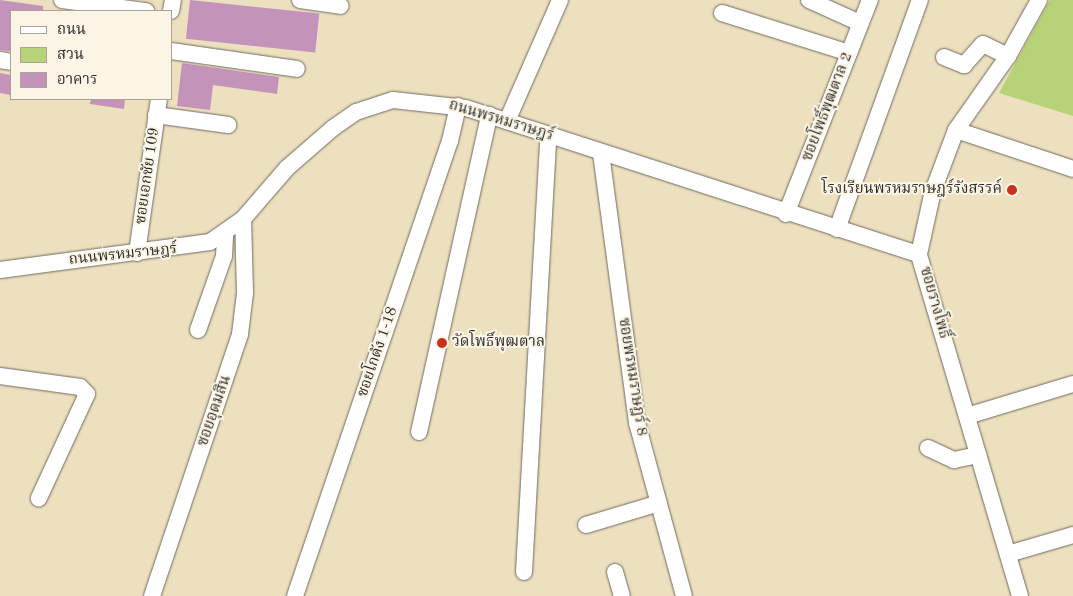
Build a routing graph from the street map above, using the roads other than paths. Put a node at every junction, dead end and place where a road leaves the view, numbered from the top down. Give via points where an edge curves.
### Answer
1 (62, 0) edge
2 (300, 0) edge
3 (560, 0) edge
4 (809, 0) edge
5 (870, 0) edge
6 (920, 0) edge
7 (1039, 0) edge
8 (341, 6) dead end
9 (138, 10) edge
10 (722, 12) dead end
11 (860, 23) junction
12 (172, 51) edge
13 (849, 53) junction
14 (1008, 56) junction
15 (944, 57) dead end
16 (297, 69) dead end
17 (458, 106) junction
18 (158, 107) edge
19 (489, 116) junction
20 (507, 122) junction
21 (228, 125) dead end
22 (956, 130) junction
23 (548, 136) junction
24 (601, 154) junction
25 (1073, 169) edge
26 (786, 214) junction
27 (243, 219) junction
28 (837, 230) junction
29 (225, 235) junction
30 (137, 253) junction
31 (919, 254) junction
32 (0, 270) edge
33 (198, 330) dead end
34 (0, 376) edge
35 (1073, 384) edge
36 (967, 416) junction
37 (420, 432) dead end
38 (928, 448) dead end
39 (978, 455) junction
40 (39, 498) dead end
41 (659, 503) junction
42 (586, 525) dead end
43 (1073, 535) edge
44 (1008, 554) junction
45 (524, 572) dead end
46 (615, 572) dead end
47 (152, 596) edge
48 (295, 596) edge
49 (622, 596) edge
50 (684, 596) edge
51 (1020, 596) edge

1 - 9 street
2 - 8 street
3 - 20 street
4 - 11 street
5 - 11 street, ซอยโพธิ์พุฒตาล 2
6 - 28 street
7 - 14 street, ซอยรางโพธิ์
10 - 13 street
11 - 13 street, ซอยโพธิ์พุฒตาล 2
12 - 16 street
13 - 26 street, ซอยโพธิ์พุฒตาล 2
14 - 15 street via 983,44 964,65
14 - 22 street, ซอยรางโพธิ์
17 - 19 street, ถนนพรหมราษฎร์
17 - 27 street, ถนนพรหมราษฎร์ via 393,100 356,112 287,168
17 - 48 street, ซอยโกดัง 1-18 via 450,141
18 - 21 street
18 - 30 street, ซอยเอกชัย 109
19 - 20 street, ถนนพรหมราษฎร์
19 - 37 street
20 - 23 street, ถนนพรหมราษฎร์
22 - 25 street
22 - 31 street, ซอยรางโพธิ์ via 933,191
23 - 24 street, ถนนพรหมราษฎร์
23 - 45 street
24 - 26 street, ถนนพรหมราษฎร์
24 - 41 street, ซอยพรหมราษฎร์ 8 via 631,391
26 - 28 street, ถนนพรหมราษฎร์
27 - 29 street, ถนนพรหมราษฎร์
27 - 47 street, ซอยอุดมสิน via 245,293 240,334
28 - 31 street, ถนนพรหมราษฎร์
29 - 30 street, ถนนพรหมราษฎร์ via 196,247
29 - 33 street via 224,256
30 - 32 street, ถนนพรหมราษฎร์
31 - 36 street, ซอยรางโพธิ์
34 - 40 street via 63,383 80,387 87,394
35 - 36 street
36 - 39 street, ซอยรางโพธิ์
38 - 39 street via 954,460
39 - 44 street, ซอยรางโพธิ์
41 - 42 street
41 - 50 street, ซอยพรหมราษฎร์ 8
43 - 44 street
44 - 51 street, ซอยรางโพธิ์
46 - 49 street

